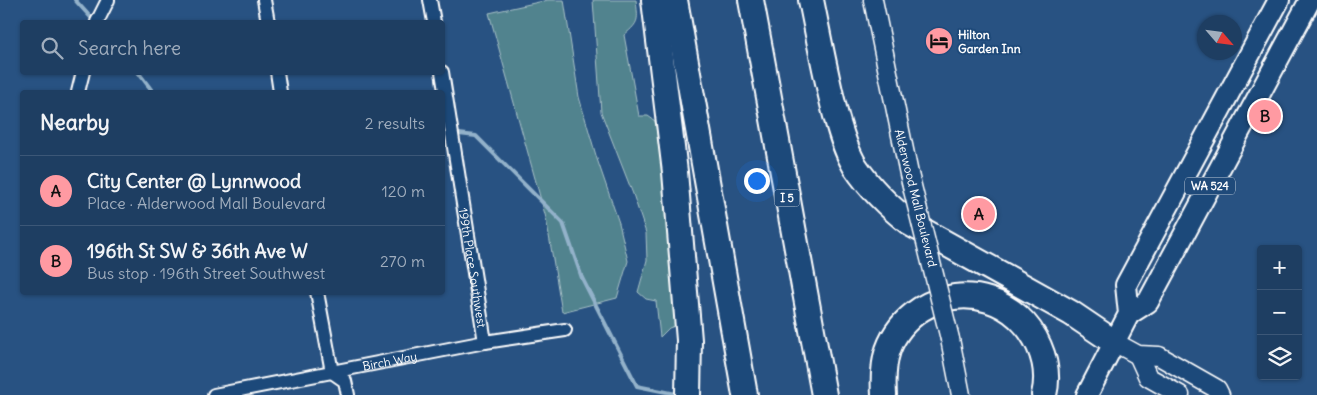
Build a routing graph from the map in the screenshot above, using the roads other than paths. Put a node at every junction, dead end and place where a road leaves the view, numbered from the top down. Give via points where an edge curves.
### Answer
1 (108, 0) edge
2 (264, 0) edge
3 (430, 0) edge
4 (654, 0) edge
5 (674, 0) edge
6 (751, 0) edge
7 (811, 0) edge
8 (872, 0) edge
9 (1279, 0) edge
10 (1310, 0) edge
11 (99, 20) edge
12 (268, 20) edge
13 (434, 20) edge
14 (82, 75) edge
15 (277, 75) edge
16 (442, 75) edge
17 (78, 90) edge
18 (280, 90) edge
19 (445, 90) edge
20 (445, 91) edge
21 (318, 295) edge
22 (1129, 314) junction
23 (565, 330) dead end
24 (485, 342) junction
25 (1114, 342) junction
26 (1138, 356) junction
27 (332, 372) junction
28 (214, 395) edge
29 (348, 395) edge
30 (688, 395) edge
31 (745, 395) edge
32 (824, 395) edge
33 (884, 395) edge
34 (961, 395) edge
35 (1044, 395) edge
36 (1087, 395) edge
37 (1180, 395) edge
38 (1220, 395) edge

1 - 11 street
2 - 12 street
3 - 13 street
4 - 30 highway via 689,340
5 - 31 highway
6 - 32 highway, I 5
7 - 25 highway via 844,145 872,190 911,224 1071,313
8 - 34 main road, Alderwood Mall Boulevard, bridge
9 - 22 main road, WA 524 via 1126,285
10 - 22 main road, WA 524 via 1148,302
14 - 17 street
15 - 18 street
16 - 19 street, 199th Place Southwest
20 - 24 street, 199th Place Southwest
21 - 27 street
22 - 25 main road, WA 524
23 - 24 street, Birch Way
24 - 27 street, Birch Way
25 - 26 main road
25 - 36 main road, WA 524
26 - 37 main road via 1148,377
26 - 38 main road via 1160,356 1218,389
27 - 28 street, Birch Way
27 - 29 street via 345,381
33 - 35 highway via 884,366 888,349 904,324 930,304 968,296 1001,305 1017,315 1031,330 1045,363

